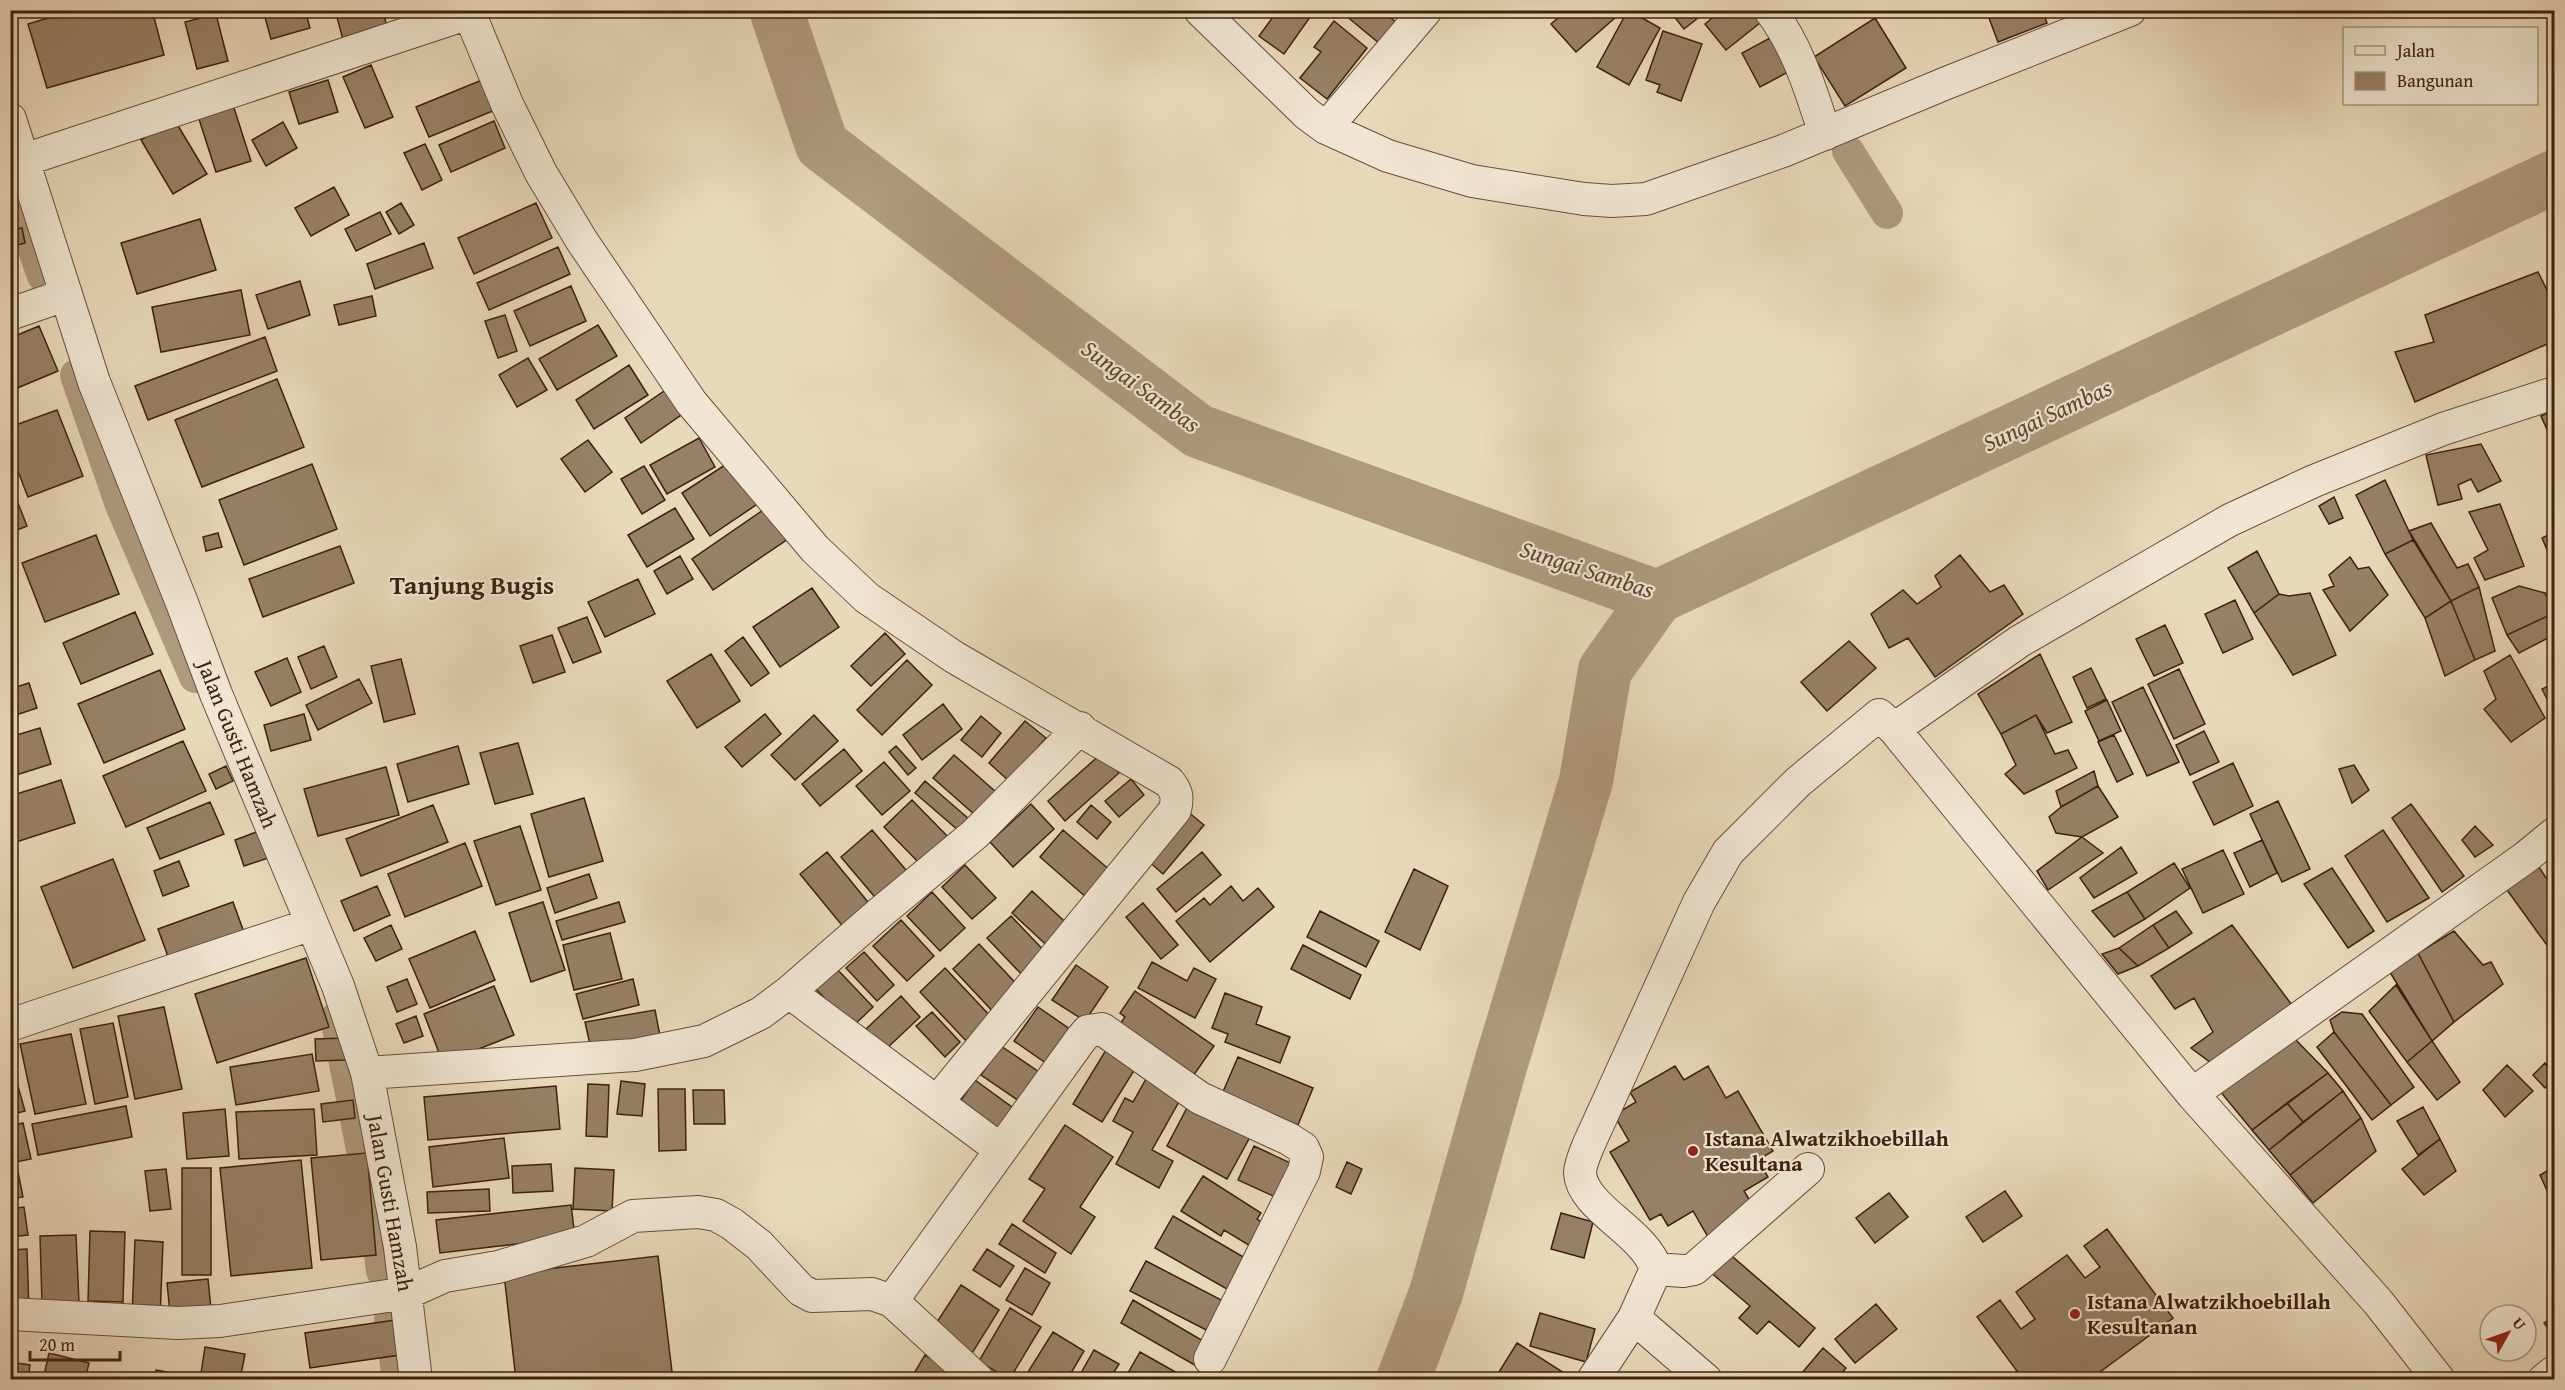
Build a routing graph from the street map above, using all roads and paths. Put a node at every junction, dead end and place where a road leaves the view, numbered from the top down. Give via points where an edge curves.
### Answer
1 (1200, 10) edge
2 (1426, 10) edge
3 (1770, 10) edge
4 (2130, 10) edge
5 (469, 11) edge
6 (10, 119) edge
7 (1326, 128) junction
8 (1825, 134) junction
9 (24, 160) junction
10 (65, 295) junction
11 (10, 314) edge
12 (2554, 393) edge
13 (1080, 728) junction
14 (1894, 729) junction
15 (2554, 834) edge
16 (312, 924) junction
17 (789, 993) junction
18 (10, 1025) edge
19 (367, 1073) junction
20 (2192, 1094) junction
21 (937, 1102) junction
22 (1001, 1150) junction
23 (1808, 1169) dead end
24 (1656, 1269) junction
25 (407, 1293) junction
26 (892, 1301) junction
27 (10, 1314) edge
28 (1634, 1317) junction
29 (1210, 1359) dead end
30 (2554, 1372) edge
31 (416, 1380) edge
32 (978, 1380) edge
33 (1593, 1380) edge
34 (1706, 1380) edge
35 (2439, 1380) edge
36 (2544, 1380) edge

1 - 7 street
2 - 7 street
3 - 8 street via 1803,70
4 - 8 street
5 - 9 street
5 - 13 street via 491,68 541,173 582,241 691,402 808,540 867,598 893,616 954,657
6 - 9 street, Jalan Gusti Hamzah
7 - 8 street via 1388,156 1472,181 1612,201 1646,199 1674,191
9 - 10 street, Jalan Gusti Hamzah
10 - 11 street
10 - 16 street, Jalan Gusti Hamzah via 94,382 216,694
12 - 14 street via 2432,434 2230,520 2020,641
13 - 17 street via 975,834
13 - 21 street via 1169,782 1178,798 1175,810
14 - 20 street
14 - 24 street via 1879,715 1798,782 1728,852 1699,902 1588,1146 1580,1170 1582,1184 1648,1251
15 - 20 street
16 - 18 street
16 - 19 street, Jalan Gusti Hamzah
17 - 19 street via 760,1013 704,1041 635,1055
17 - 21 street
19 - 25 street, Jalan Gusti Hamzah
20 - 35 street via 2378,1302
21 - 22 street
22 - 26 street
22 - 29 street via 1081,1039 1094,1029 1102,1029 1200,1098 1303,1148 1307,1157 1304,1171
23 - 24 street via 1694,1269
24 - 28 street
25 - 26 street via 445,1276 498,1267 586,1241 633,1216 699,1212 732,1224 812,1296 872,1294
25 - 27 street via 220,1321 178,1323
25 - 31 street, Jalan Gusti Hamzah
26 - 32 street
28 - 33 street
28 - 34 street
30 - 36 street

